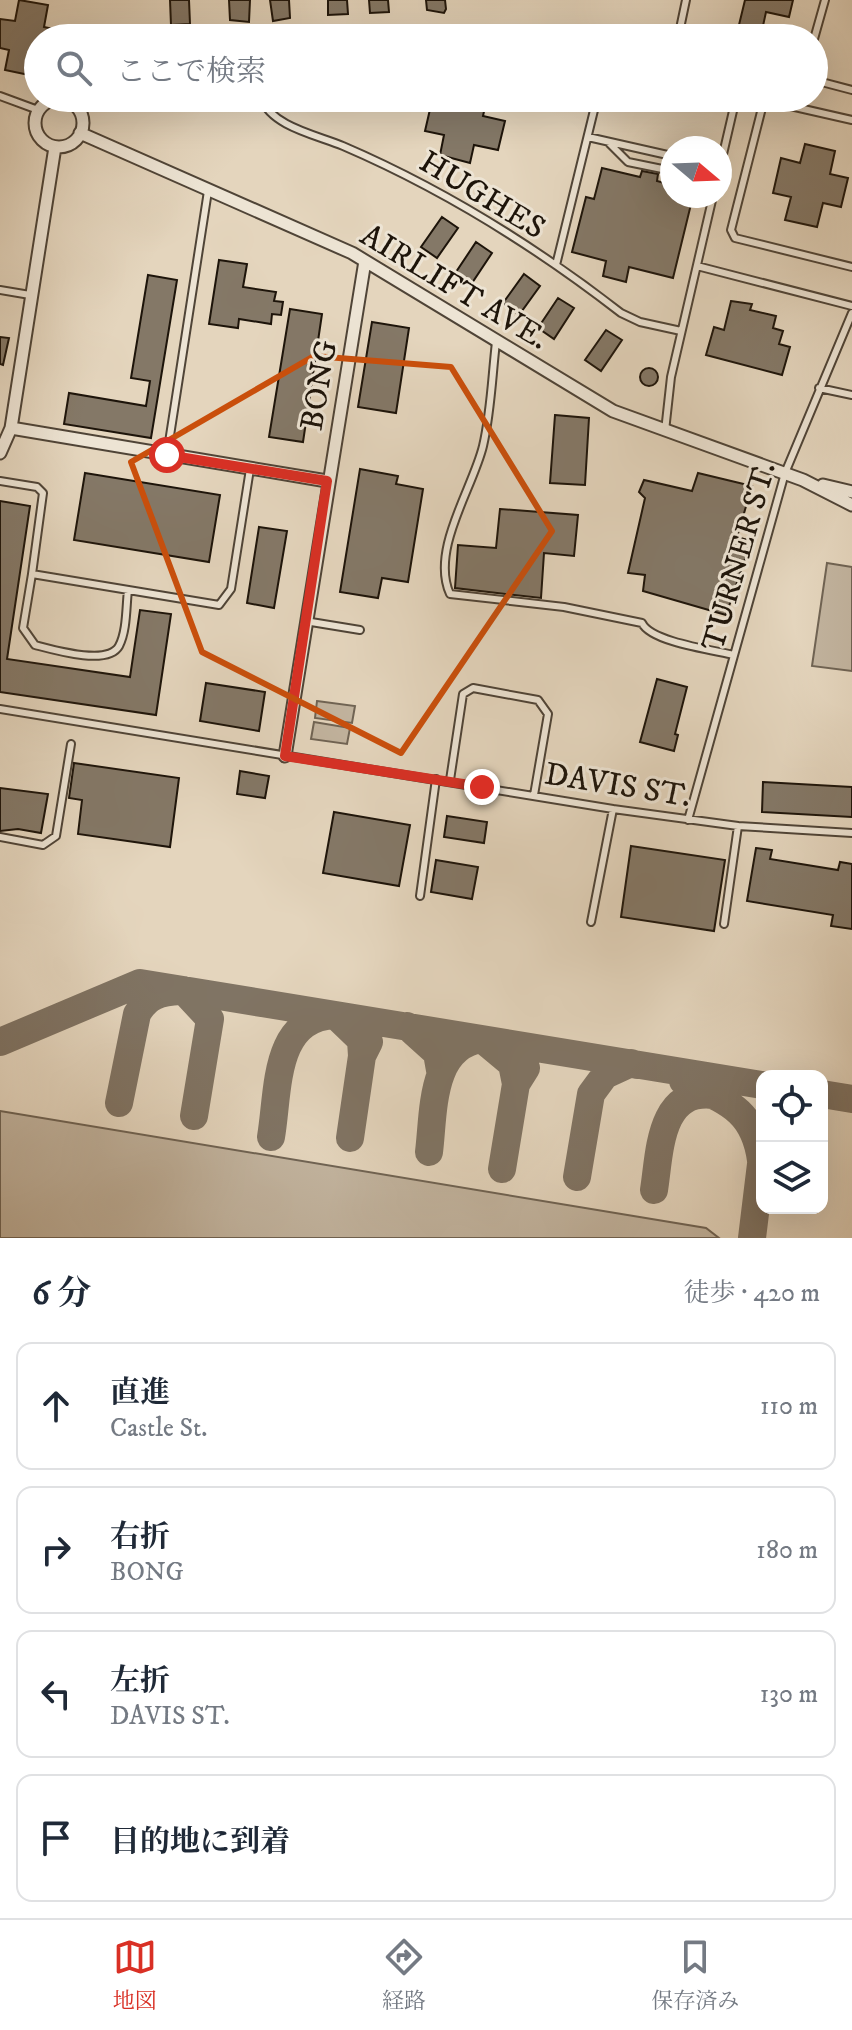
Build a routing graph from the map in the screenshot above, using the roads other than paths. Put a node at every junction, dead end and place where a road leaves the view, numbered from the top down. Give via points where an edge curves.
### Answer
1 (686, 0) edge
2 (825, 0) edge
3 (681, 24) edge
4 (818, 24) edge
5 (828, 84) edge
6 (852, 90) edge
7 (0, 96) edge
8 (24, 105) edge
9 (38, 112) edge
10 (80, 112) edge
11 (271, 112) edge
12 (594, 112) edge
13 (733, 112) edge
14 (761, 112) edge
15 (817, 112) edge
16 (852, 120) edge
17 (80, 133) junction
18 (727, 136) edge
19 (588, 137) junction
20 (608, 142) junction
21 (55, 147) junction
22 (660, 153) edge
23 (660, 169) edge
24 (208, 191) junction
25 (710, 208) edge
26 (365, 261) junction
27 (556, 265) junction
28 (697, 266) junction
29 (852, 267) edge
30 (0, 290) edge
31 (30, 295) junction
32 (852, 306) edge
33 (852, 313) edge
34 (681, 331) junction
35 (496, 342) junction
36 (819, 388) junction
37 (852, 395) edge
38 (11, 428) junction
39 (665, 431) junction
40 (0, 453) edge
41 (167, 455) junction
42 (250, 469) junction
43 (785, 473) junction
44 (803, 480) junction
45 (0, 481) edge
46 (327, 481) junction
47 (852, 492) edge
48 (852, 505) edge
49 (32, 574) junction
50 (128, 590) junction
51 (305, 621) junction
52 (360, 630) dead end
53 (734, 655) junction
54 (0, 709) edge
55 (71, 744) dead end
56 (285, 756) junction
57 (436, 779) junction
58 (450, 780) junction
59 (534, 795) junction
60 (613, 809) junction
61 (688, 820) junction
62 (738, 826) junction
63 (852, 833) edge
64 (0, 837) edge
65 (420, 896) dead end
66 (591, 922) dead end
67 (724, 924) dead end

1 - 3 lane
2 - 4 lane
5 - 6 lane
7 - 8 lane
9 - 21 street via 37,133
10 - 17 street
11 - 27 lane, HUGHES via 461,204
12 - 19 lane
13 - 18 lane
14 - 29 lane via 731,235
15 - 16 lane
17 - 21 street via 73,142
17 - 24 street, AIRLIFT AVE.
19 - 20 lane
19 - 27 lane
20 - 22 lane
20 - 23 lane via 628,162
21 - 31 street
24 - 26 street, AIRLIFT AVE.
24 - 41 lane
25 - 28 lane
26 - 35 street, AIRLIFT AVE.
26 - 46 street, BONG
27 - 34 lane, HUGHES via 621,313
28 - 32 lane
28 - 34 lane
30 - 31 lane
31 - 38 street
33 - 36 lane, TURNER ST.
34 - 39 lane
35 - 39 street, AIRLIFT AVE. via 613,411
35 - 53 lane via 482,450 447,548 450,594 564,607 642,623 663,638
36 - 37 lane
36 - 43 lane, TURNER ST.
38 - 40 street
38 - 41 street
39 - 43 street, AIRLIFT AVE.
41 - 42 street
42 - 46 street
42 - 50 lane via 227,599 219,605
43 - 44 street, AIRLIFT AVE.
43 - 53 lane, TURNER ST.
44 - 47 street, AIRLIFT AVE.
44 - 48 street, AIRLIFT AVE.
45 - 49 lane via 37,487 43,493
46 - 51 street, BONG
49 - 50 lane
49 - 50 lane via 23,628 35,645 49,649 104,657 114,653
51 - 52 lane
51 - 56 street, BONG
53 - 61 lane, TURNER ST.
54 - 56 lane, DAVIS ST.
55 - 64 lane via 56,836 43,845
56 - 57 lane, DAVIS ST.
57 - 58 lane, DAVIS ST.
57 - 65 lane
58 - 59 lane, DAVIS ST.
58 - 59 lane via 463,694 473,688 538,700 548,714
59 - 60 lane, DAVIS ST.
60 - 61 lane, DAVIS ST.
60 - 66 lane
61 - 62 lane, DAVIS ST.
62 - 63 lane, DAVIS ST.
62 - 67 lane

